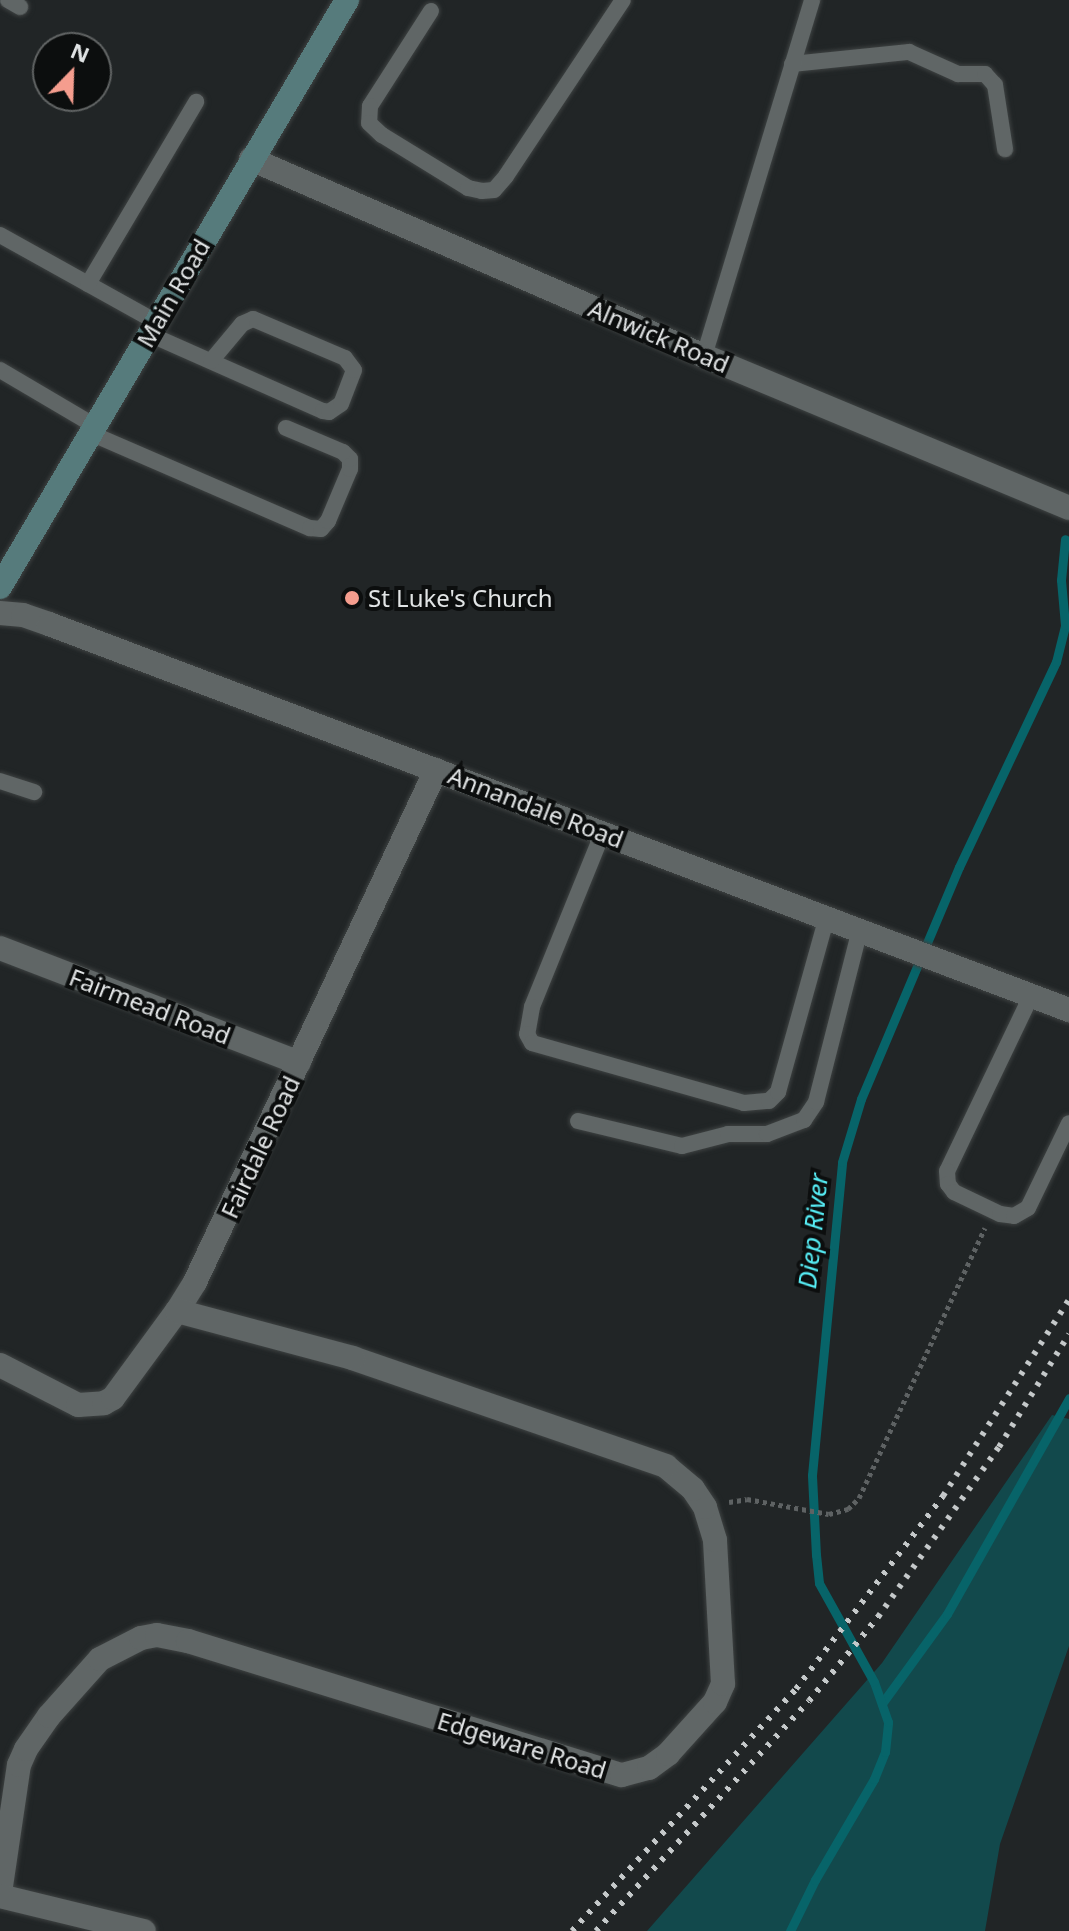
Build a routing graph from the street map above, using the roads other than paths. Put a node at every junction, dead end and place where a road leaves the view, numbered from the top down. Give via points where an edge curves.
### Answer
1 (347, 0) edge
2 (623, 0) edge
3 (809, 1) edge
4 (431, 11) dead end
5 (792, 64) junction
6 (196, 102) dead end
7 (1005, 149) dead end
8 (251, 159) junction
9 (0, 235) edge
10 (88, 284) junction
11 (153, 328) junction
12 (704, 356) junction
13 (211, 361) junction
14 (0, 370) edge
15 (286, 428) dead end
16 (92, 430) junction
17 (1059, 504) edge
18 (0, 587) edge
19 (0, 613) edge
20 (436, 770) junction
21 (0, 781) edge
22 (34, 792) dead end
23 (603, 832) junction
24 (827, 917) junction
25 (860, 930) junction
26 (0, 949) edge
27 (1031, 996) junction
28 (1069, 1010) edge
29 (299, 1063) junction
30 (578, 1121) dead end
31 (1069, 1123) edge
32 (177, 1311) junction
33 (0, 1365) edge
34 (10, 1760) edge
35 (0, 1894) edge
36 (144, 1931) edge

1 - 8 main road, Main Road
2 - 4 lane via 506,176 494,190 482,191 468,188 369,123 370,106
3 - 5 lane
5 - 7 lane via 909,52 958,74 985,74 995,85
5 - 12 lane
6 - 10 lane
8 - 11 main road, Main Road
8 - 12 street, Alnwick Road
9 - 10 lane
10 - 11 lane
11 - 13 lane
11 - 16 main road, Main Road
12 - 17 street, Alnwick Road
13 - 13 lane via 329,412 341,404 354,370 345,358 253,319 242,324
14 - 16 lane
15 - 16 lane via 350,459 321,529
16 - 18 main road, Main Road
19 - 20 street, Annandale Road via 23,615
20 - 23 street, Annandale Road
20 - 29 street, Fairdale Road
21 - 22 lane
23 - 24 street, Annandale Road
23 - 24 lane via 532,1007 527,1034 532,1043 744,1103 769,1101 778,1092
24 - 25 street, Annandale Road
25 - 27 street, Annandale Road
25 - 30 lane via 816,1102 804,1120 775,1133 728,1134 682,1146
26 - 29 street, Fairmead Road
27 - 28 street, Annandale Road
27 - 31 lane via 947,1171 948,1184 954,1192 1014,1216 1028,1208
29 - 32 street, Fairdale Road
32 - 33 street, Fairdale Road via 104,1403 78,1405
32 - 34 street, Edgeware Road via 353,1358 650,1459 680,1476 705,1507 715,1540 723,1684 715,1702 668,1754 641,1771 611,1774 157,1635 100,1659
34 - 35 street, Edgeware Road
35 - 36 street

